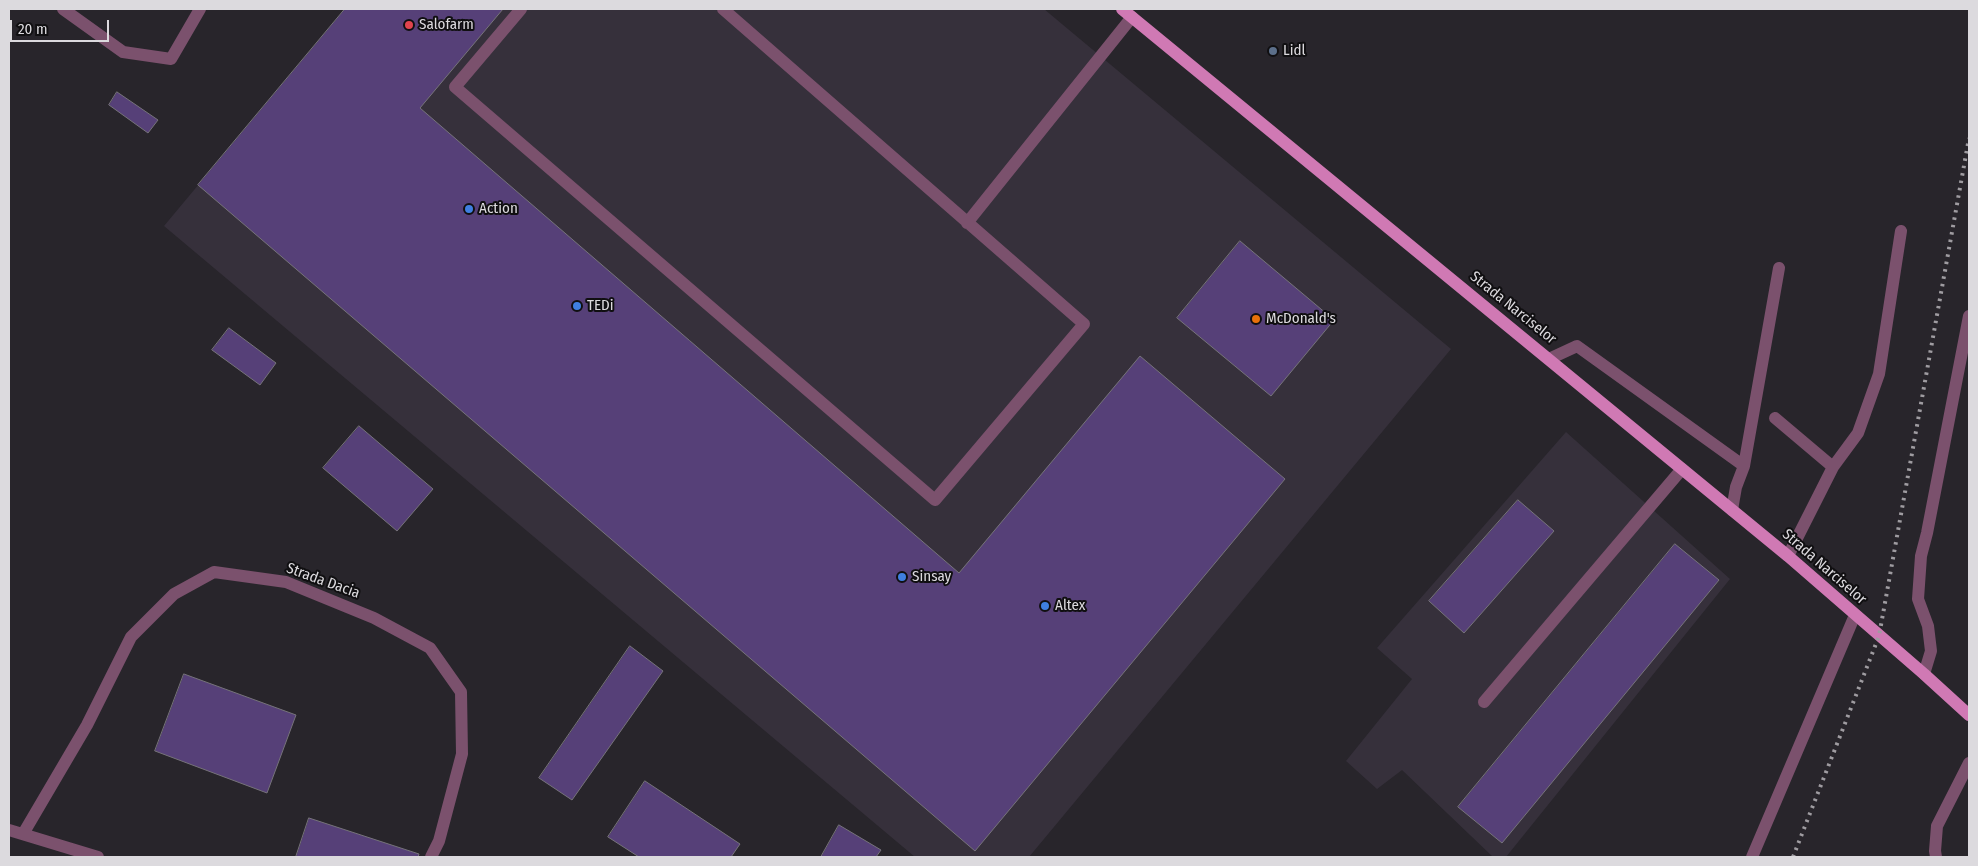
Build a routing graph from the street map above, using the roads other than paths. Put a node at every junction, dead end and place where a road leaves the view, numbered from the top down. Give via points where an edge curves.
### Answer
1 (63, 9) edge
2 (200, 9) edge
3 (521, 9) edge
4 (723, 9) edge
5 (1127, 13) edge
6 (967, 223) junction
7 (1901, 231) dead end
8 (1779, 268) dead end
9 (1969, 316) edge
10 (1549, 359) junction
11 (1775, 418) dead end
12 (1744, 466) junction
13 (1833, 467) junction
14 (1682, 469) junction
15 (1732, 510) junction
16 (1788, 556) junction
17 (1854, 615) junction
18 (1924, 674) junction
19 (1484, 702) dead end
20 (1969, 715) edge
21 (1969, 763) edge
22 (9, 830) edge
23 (23, 834) junction
24 (98, 857) edge
25 (431, 857) edge
26 (1752, 857) edge
27 (1936, 857) edge

1 - 2 street via 123,52 171,58
3 - 6 street via 456,87 935,500 1084,324
4 - 6 street
5 - 6 street
5 - 10 main road, Strada Narciselor
7 - 13 street via 1879,374 1858,432
8 - 12 street
9 - 18 street via 1921,556 1918,599 1928,626 1931,651
10 - 12 street via 1577,346
10 - 14 main road, Strada Narciselor
11 - 13 street
12 - 15 street
13 - 16 street
14 - 15 main road, Strada Narciselor
14 - 19 street
15 - 16 main road, Strada Narciselor
16 - 17 main road, Strada Narciselor
17 - 18 main road, Strada Narciselor
17 - 26 street
18 - 20 main road, Strada Narciselor
21 - 27 street via 1937,826
22 - 23 street
23 - 24 street
23 - 25 street, Strada Dacia via 87,725 131,637 174,594 214,572 286,582 374,618 430,648 461,692 462,754 439,840

